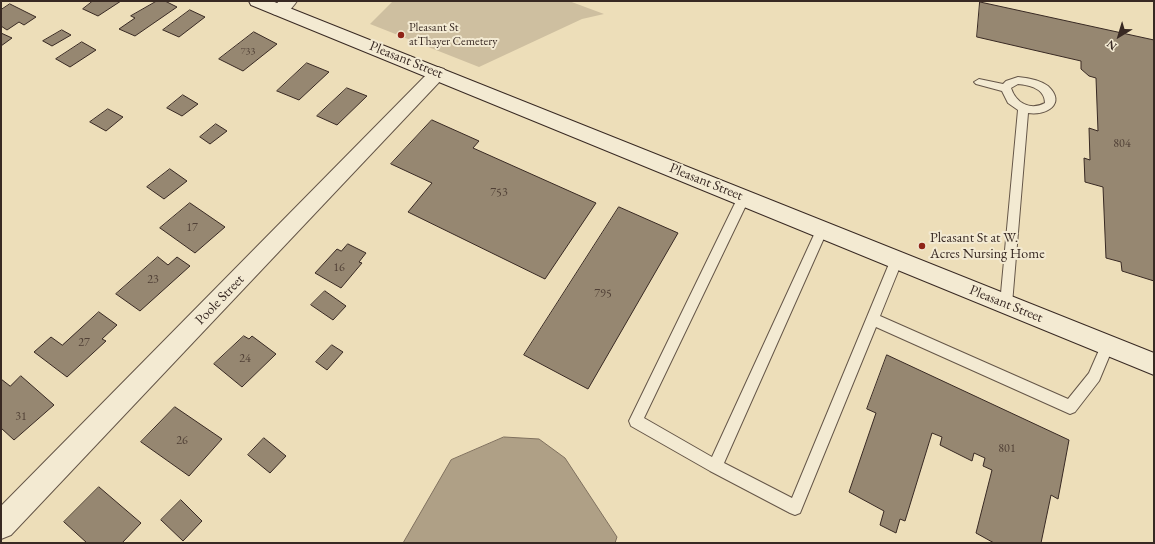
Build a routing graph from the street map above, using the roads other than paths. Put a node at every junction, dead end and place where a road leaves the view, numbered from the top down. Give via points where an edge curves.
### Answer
1 (257, 1) edge
2 (284, 6) edge
3 (438, 73) junction
4 (979, 82) dead end
5 (1006, 88) junction
6 (1023, 108) junction
7 (744, 197) junction
8 (822, 229) junction
9 (897, 259) junction
10 (1006, 304) junction
11 (872, 319) junction
12 (1108, 345) junction
13 (1154, 364) edge
14 (715, 466) junction
15 (1, 525) edge

1 - 2 main road, Pleasant Street
2 - 3 main road, Pleasant Street
3 - 7 main road, Pleasant Street
3 - 15 main road, Poole Street
4 - 5 lane
5 - 6 lane via 1007,96
5 - 6 lane via 1009,83 1018,80 1028,81 1043,88 1051,99 1050,105 1044,110
6 - 10 lane
7 - 8 main road, Pleasant Street
7 - 14 lane via 636,421
8 - 9 main road, Pleasant Street
8 - 14 lane
9 - 10 main road, Pleasant Street
9 - 11 lane
10 - 12 main road, Pleasant Street
11 - 12 lane via 1070,407 1094,377
11 - 14 lane via 795,508
12 - 13 main road, Pleasant Street

